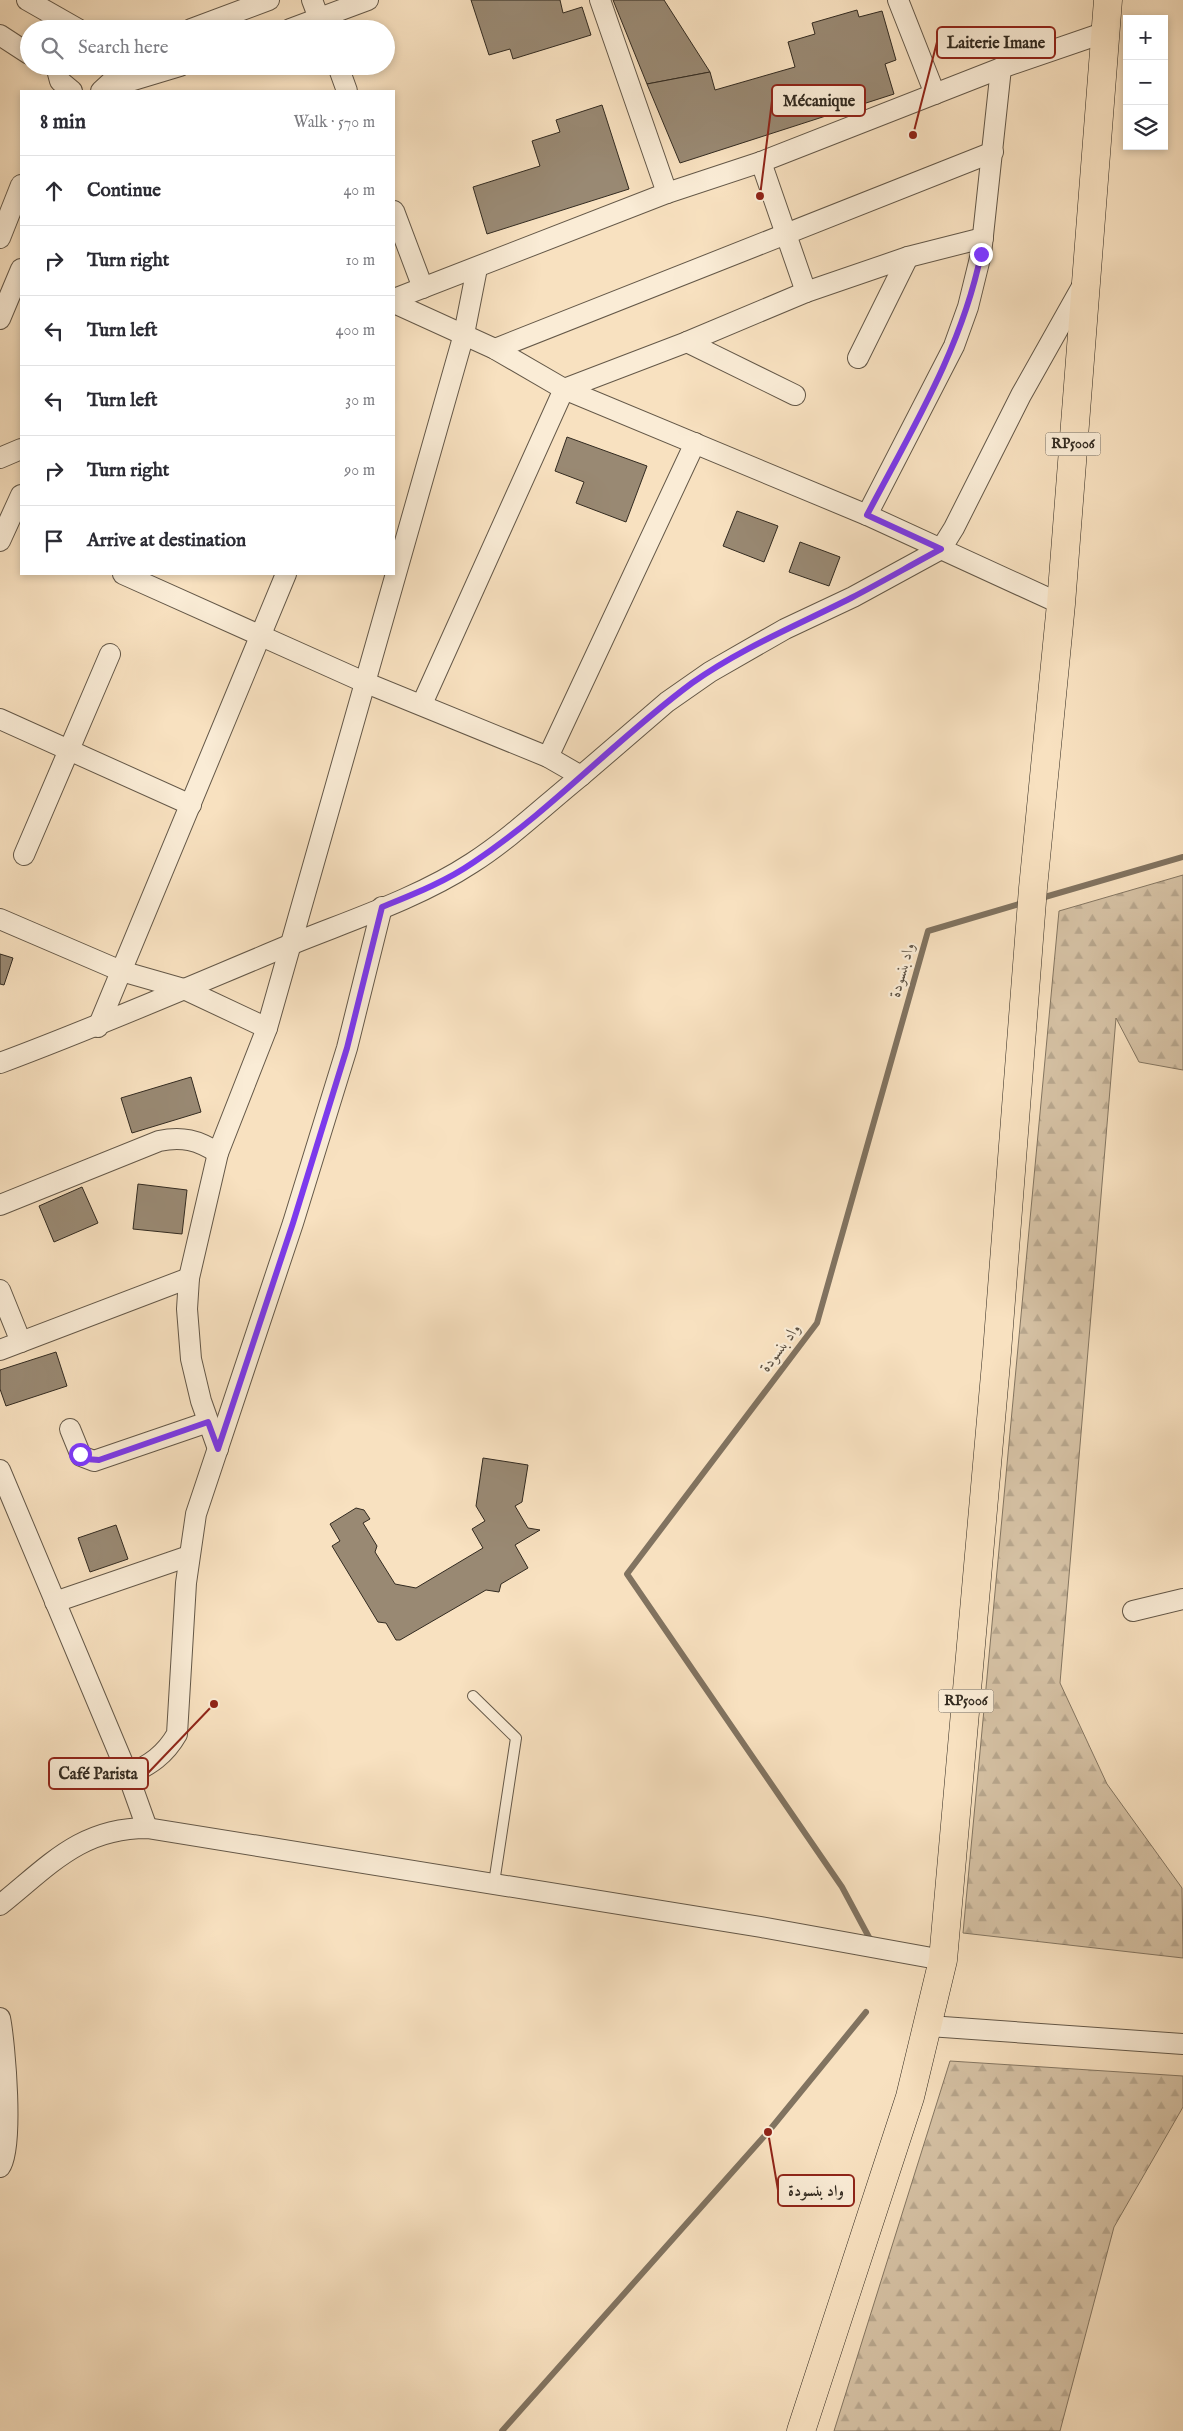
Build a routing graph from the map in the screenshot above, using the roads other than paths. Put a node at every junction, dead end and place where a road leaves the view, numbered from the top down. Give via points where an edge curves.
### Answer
1 (269, 0) edge
2 (368, 0) edge
3 (600, 0) edge
4 (898, 0) edge
5 (1108, 0) edge
6 (38, 2) edge
7 (318, 16) edge
8 (65, 20) edge
9 (215, 20) edge
10 (1106, 32) junction
11 (0, 35) edge
12 (20, 48) edge
13 (1001, 68) junction
14 (115, 75) edge
15 (152, 75) edge
16 (341, 75) edge
17 (104, 90) edge
18 (347, 90) edge
19 (935, 94) junction
20 (993, 152) junction
21 (761, 162) junction
22 (20, 188) edge
23 (667, 193) junction
24 (395, 214) edge
25 (785, 233) junction
26 (0, 238) edge
27 (983, 238) junction
28 (908, 257) junction
29 (477, 268) junction
30 (20, 271) edge
31 (1085, 279) junction
32 (423, 288) junction
33 (806, 292) junction
34 (395, 305) edge
35 (0, 319) edge
36 (464, 334) junction
37 (688, 342) junction
38 (494, 349) junction
39 (858, 358) dead end
40 (564, 389) junction
41 (795, 395) dead end
42 (695, 443) junction
43 (20, 449) edge
44 (0, 458) edge
45 (20, 500) edge
46 (867, 515) junction
47 (15, 524) edge
48 (0, 541) edge
49 (941, 549) junction
50 (395, 574) edge
51 (125, 575) edge
52 (286, 575) edge
53 (395, 575) edge
54 (1061, 604) junction
55 (260, 636) junction
56 (110, 654) dead end
57 (364, 682) junction
58 (422, 704) junction
59 (0, 720) edge
60 (69, 750) junction
61 (548, 757) junction
62 (581, 776) junction
63 (190, 804) junction
64 (24, 855) dead end
65 (382, 907) junction
66 (0, 919) edge
67 (291, 945) junction
68 (121, 971) junction
69 (184, 989) junction
70 (98, 1026) junction
71 (267, 1028) junction
72 (0, 1063) edge
73 (218, 1153) junction
74 (0, 1205) edge
75 (189, 1278) junction
76 (0, 1290) edge
77 (21, 1342) junction
78 (0, 1350) edge
79 (208, 1422) junction
80 (70, 1429) dead end
81 (218, 1449) junction
82 (0, 1470) edge
83 (189, 1556) junction
84 (1183, 1598) edge
85 (55, 1602) junction
86 (1133, 1611) dead end
87 (473, 1696) dead end
88 (128, 1775) junction
89 (147, 1828) junction
90 (494, 1883) junction
91 (0, 1906) edge
92 (943, 1960) junction
93 (929, 2026) junction
94 (1, 2028) edge
95 (1183, 2044) edge
96 (0, 2167) edge
97 (801, 2431) edge

1 - 9 street
2 - 7 street
3 - 23 street
4 - 19 street
5 - 10 main road, RP5006
6 - 8 street
10 - 13 street
10 - 31 main road, RP5006
11 - 12 street
13 - 19 street
13 - 20 street
14 - 17 street
15 - 17 street
16 - 18 street
19 - 21 street
20 - 25 street
20 - 27 street
21 - 23 street
21 - 25 street
22 - 26 street
23 - 29 street
24 - 32 street
25 - 33 street
25 - 38 street
27 - 28 street
27 - 46 street via 977,277 954,346
28 - 33 street
28 - 39 street
29 - 32 street
29 - 36 street
30 - 35 street
31 - 49 street
31 - 54 main road, RP5006
32 - 34 street
33 - 37 street
34 - 36 street
36 - 38 street
36 - 50 street
37 - 40 street
37 - 41 street
38 - 40 street
40 - 42 street
40 - 58 street
42 - 46 street
42 - 61 street
43 - 44 street
45 - 47 street
46 - 49 street
47 - 48 street
49 - 54 street
49 - 62 street via 710,672 667,702
51 - 55 street
52 - 55 street
53 - 57 street
54 - 92 main road, RP5006 via 1033,888 998,1342
55 - 57 street
55 - 63 street
56 - 60 street
57 - 58 street
57 - 67 street
58 - 61 street
59 - 60 street
60 - 63 street
60 - 64 street
61 - 62 street
62 - 65 street via 472,864 429,889
63 - 68 street
65 - 67 street
65 - 81 street via 347,1048
66 - 68 street
67 - 69 street
67 - 71 street
68 - 69 street
68 - 70 street
69 - 70 street
69 - 71 street
70 - 72 street
71 - 73 street
73 - 74 street via 193,1140 175,1138 159,1141
73 - 75 street
75 - 77 street
75 - 79 street via 188,1345
76 - 77 street
77 - 78 street
79 - 80 street via 94,1461 81,1456
79 - 81 street
81 - 83 street via 196,1514
82 - 85 street
83 - 85 street
83 - 88 street via 177,1734 153,1762
84 - 86 street
85 - 88 street
87 - 90 lane via 516,1738
88 - 89 street
89 - 90 street
89 - 91 street via 116,1830 87,1839 50,1864
90 - 92 street
92 - 93 main road, RP5006
93 - 95 street
93 - 97 main road, RP5006 via 910,2097
94 - 96 street via 6,2067 6,2150

